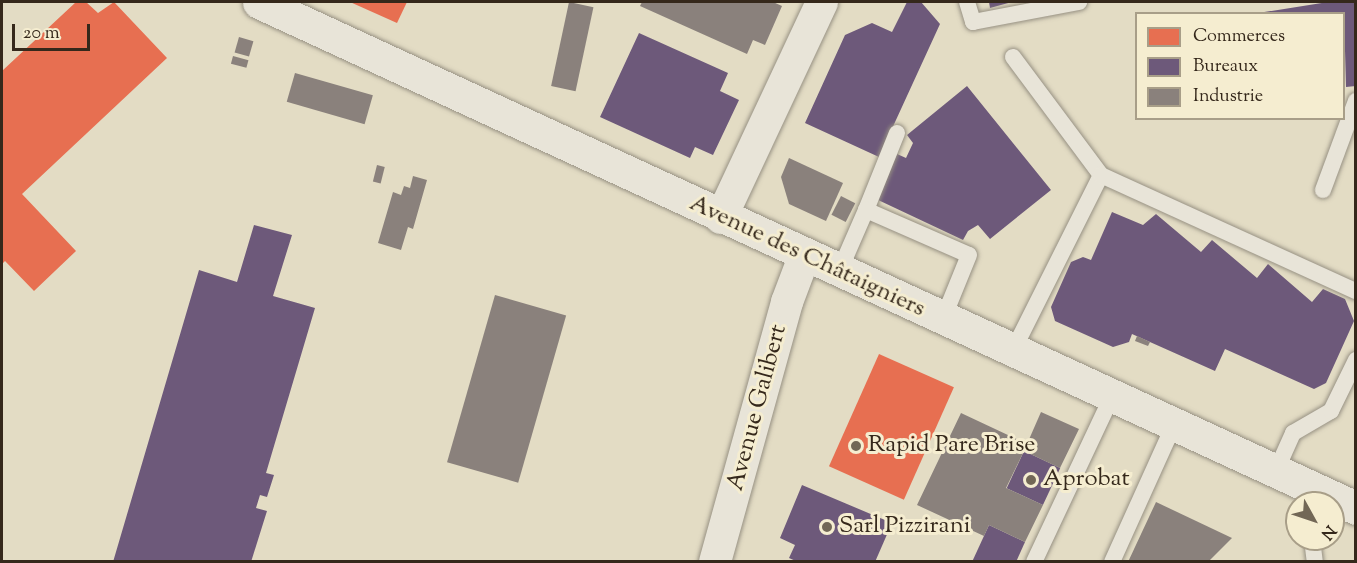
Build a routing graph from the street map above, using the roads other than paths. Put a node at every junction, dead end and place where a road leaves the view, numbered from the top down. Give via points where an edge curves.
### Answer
1 (260, 2) edge
2 (822, 2) edge
3 (967, 2) edge
4 (1079, 2) edge
5 (1013, 57) dead end
6 (1356, 101) edge
7 (897, 133) dead end
8 (1101, 175) junction
9 (1323, 190) dead end
10 (866, 210) junction
11 (721, 218) junction
12 (804, 257) junction
13 (839, 272) junction
14 (1356, 291) edge
15 (943, 319) junction
16 (1014, 351) junction
17 (1356, 360) edge
18 (1112, 396) junction
19 (1174, 425) junction
20 (1296, 486) edge
21 (1356, 508) edge
22 (716, 561) edge
23 (1034, 561) edge
24 (1112, 561) edge

1 - 11 street, Avenue des Châtaigniers
2 - 11 street
3 - 4 lane via 973,22
5 - 8 lane
6 - 9 lane
7 - 10 lane
8 - 14 lane
8 - 16 lane
10 - 13 lane
10 - 15 lane via 969,255
11 - 12 street, Avenue des Châtaigniers
12 - 13 street, Avenue des Châtaigniers
12 - 22 street, Avenue Galibert via 787,302
13 - 15 street, Avenue des Châtaigniers
15 - 16 street, Avenue des Châtaigniers
16 - 18 street, Avenue des Châtaigniers
17 - 20 lane via 1331,411 1293,433
18 - 19 street, Avenue des Châtaigniers
18 - 23 lane
19 - 20 street, Avenue des Châtaigniers
19 - 24 lane
20 - 21 street, Avenue des Châtaigniers

